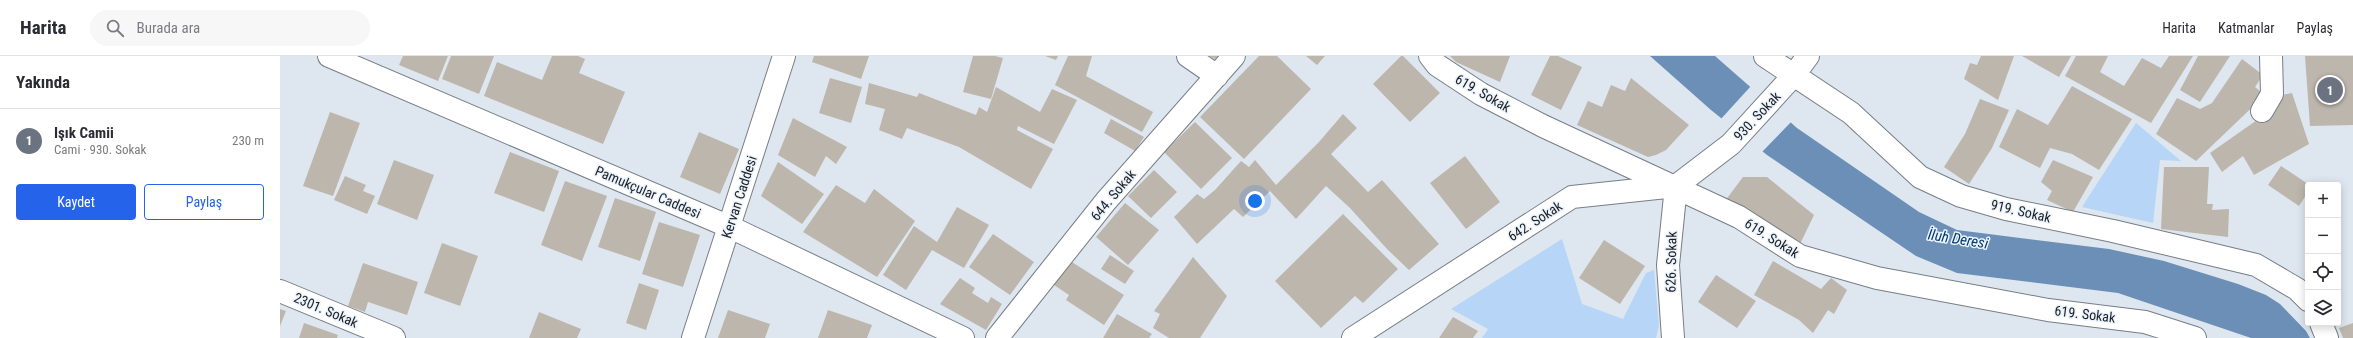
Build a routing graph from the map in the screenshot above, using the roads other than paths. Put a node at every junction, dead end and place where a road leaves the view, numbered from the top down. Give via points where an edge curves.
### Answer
1 (329, 56) edge
2 (784, 56) edge
3 (1188, 56) edge
4 (1234, 56) edge
5 (1430, 56) edge
6 (1765, 56) edge
7 (1808, 56) edge
8 (2271, 56) edge
9 (1217, 76) junction
10 (1788, 82) junction
11 (2262, 111) dead end
12 (1676, 186) junction
13 (730, 227) junction
14 (280, 291) edge
15 (2305, 297) edge
16 (2323, 326) edge
17 (394, 338) edge
18 (693, 338) edge
19 (963, 338) edge
20 (997, 338) edge
21 (1353, 338) edge
22 (1673, 338) edge
23 (2195, 338) edge
24 (2327, 338) edge

1 - 13 street, Pamukçular Caddesi
2 - 13 street, Kervan Caddesi
3 - 9 street
4 - 9 street, 644. Sokak
5 - 12 street, 619. Sokak via 1438,65 1482,94 1543,126
6 - 10 street, 919. Sokak
7 - 10 street, 930. Sokak
8 - 11 street via 2272,94
9 - 20 street, 644. Sokak via 1106,201
10 - 12 street, 930. Sokak via 1731,144
10 - 15 street, 919. Sokak via 1851,113 1920,177 1960,196 2006,209 2256,265 2297,289
12 - 21 street, 642. Sokak via 1572,197
12 - 22 street, 626. Sokak via 1668,266
12 - 23 street, 619. Sokak via 1739,217 1800,256 1823,263 1877,278 2048,310 2145,322
13 - 18 street, Kervan Caddesi
13 - 19 street, Pamukçular Caddesi
14 - 17 street, 2301. Sokak
16 - 24 street

